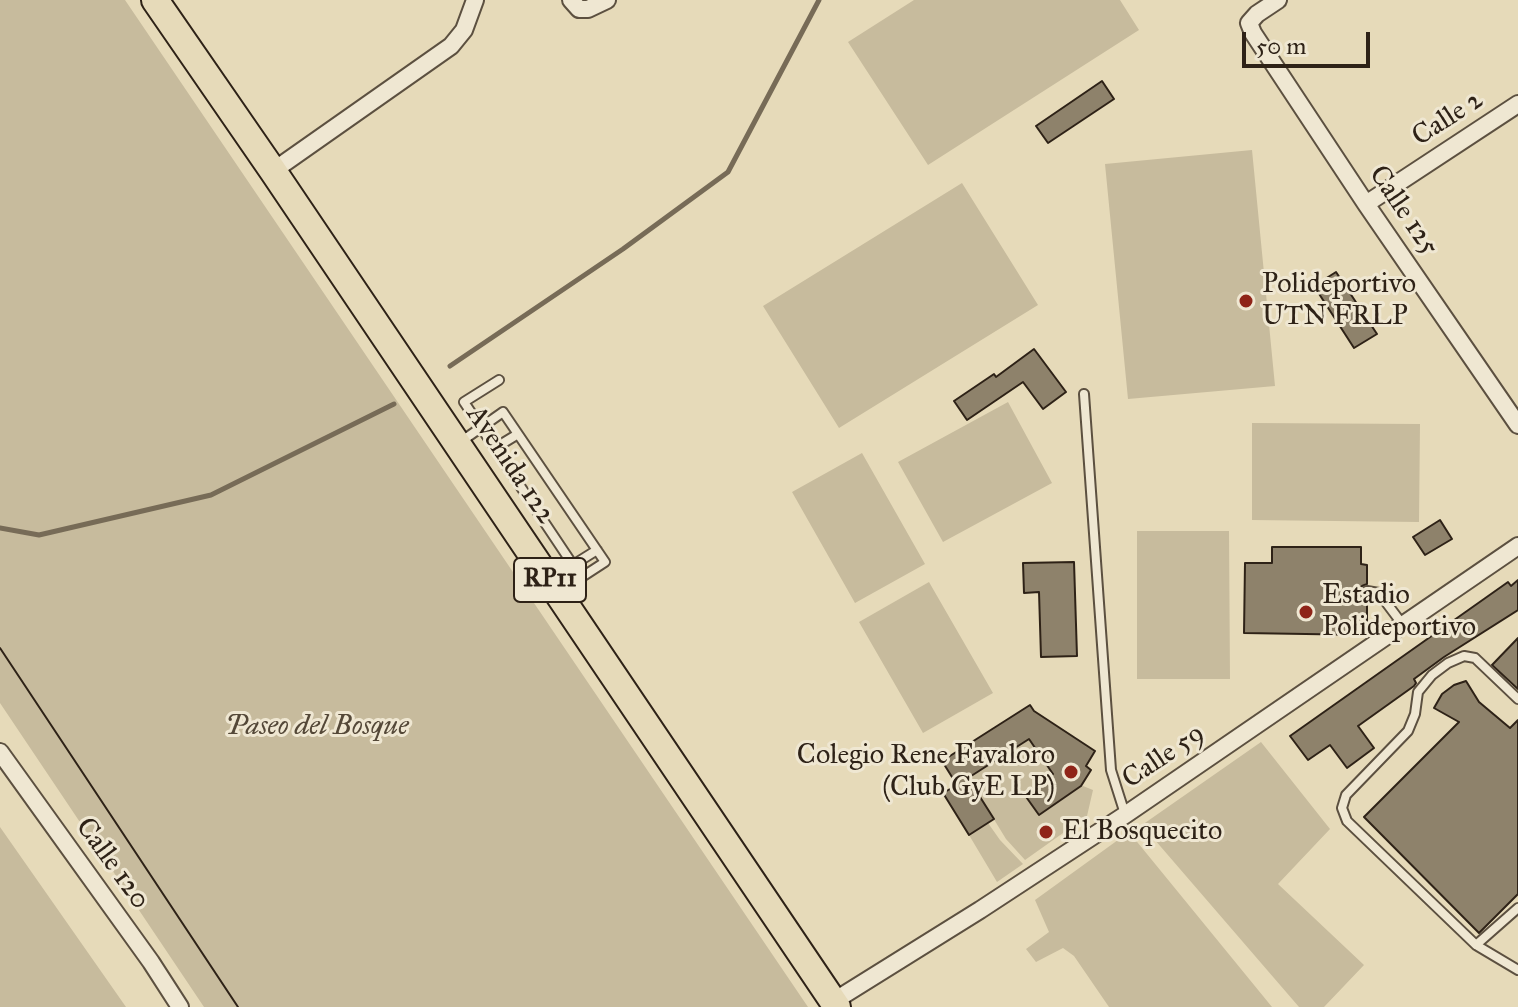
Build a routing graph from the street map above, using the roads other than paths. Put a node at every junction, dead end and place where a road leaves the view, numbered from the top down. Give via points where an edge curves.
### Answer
1 (155, 0) edge
2 (475, 0) edge
3 (571, 0) edge
4 (607, 0) edge
5 (1278, 0) edge
6 (1518, 104) edge
7 (273, 171) junction
8 (1366, 204) junction
9 (499, 380) dead end
10 (1084, 394) dead end
11 (1518, 425) edge
12 (481, 427) junction
13 (518, 434) junction
14 (457, 444) junction
15 (495, 448) junction
16 (1518, 546) edge
17 (597, 550) junction
18 (573, 565) junction
19 (581, 577) junction
20 (1367, 591) dead end
21 (558, 592) junction
22 (1403, 625) junction
23 (1518, 699) edge
24 (0, 752) edge
25 (1125, 815) junction
26 (1518, 908) edge
27 (1477, 944) junction
28 (1518, 967) edge
29 (836, 1004) edge
30 (180, 1007) edge

1 - 7 highway, Avenida 122 / RP11
2 - 7 street via 464,30 451,46
3 - 4 street via 579,9
5 - 8 street, Calle 125 via 1249,23 1253,33
6 - 8 street, Calle 2
7 - 14 highway, Avenida 122 / RP11
8 - 11 street, Calle 125
9 - 12 lane via 464,402
10 - 25 lane via 1111,770
12 - 13 lane via 503,412
12 - 14 lane
12 - 15 lane
13 - 15 lane
13 - 17 lane
14 - 21 highway, Avenida 122 / RP11
15 - 18 lane
16 - 22 street, Calle 59
17 - 18 lane
17 - 19 lane via 605,562
18 - 19 lane
19 - 21 lane
20 - 22 lane via 1379,593
21 - 29 highway, Avenida 122 / RP11
22 - 25 street, Calle 59
23 - 27 lane via 1475,658 1448,663 1418,692 1408,731 1346,795 1342,808 1347,821
24 - 30 street, Calle 120
25 - 29 street, Calle 59
26 - 27 lane
27 - 28 lane

